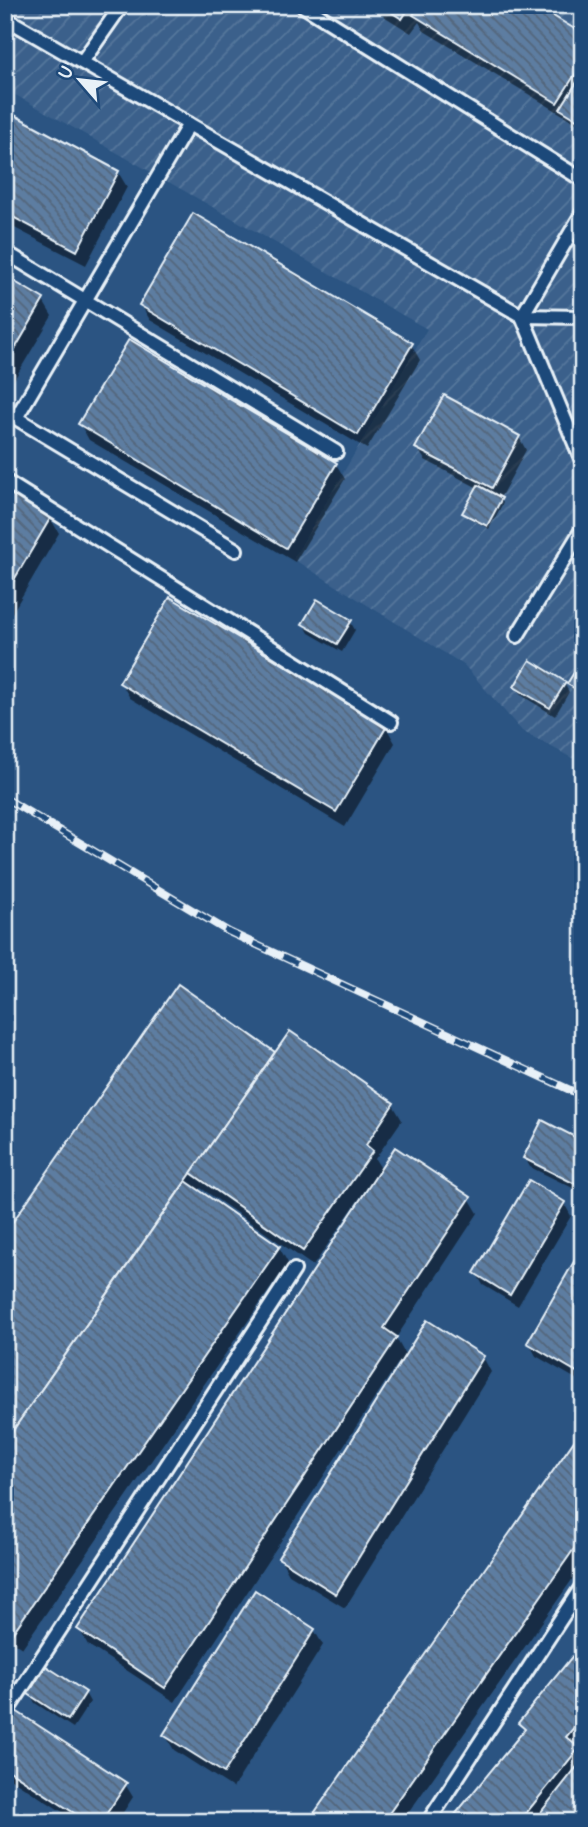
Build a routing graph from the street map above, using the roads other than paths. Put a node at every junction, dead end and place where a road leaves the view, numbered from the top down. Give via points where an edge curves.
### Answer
1 (122, 5) edge
2 (302, 5) edge
3 (5, 18) edge
4 (82, 62) junction
5 (189, 124) junction
6 (583, 180) edge
7 (583, 212) edge
8 (5, 252) edge
9 (85, 300) junction
10 (522, 316) junction
11 (583, 317) edge
12 (10, 415) edge
13 (336, 453) dead end
14 (583, 463) edge
15 (5, 481) edge
16 (583, 528) edge
17 (236, 550) dead end
18 (517, 636) dead end
19 (391, 722) dead end
20 (294, 1270) dead end
21 (583, 1585) edge
22 (5, 1714) edge
23 (428, 1822) edge

1 - 4 lane
2 - 6 lane
3 - 4 lane
4 - 5 lane
5 - 9 lane
5 - 10 lane
7 - 10 lane
8 - 9 lane
9 - 12 lane
9 - 13 lane
10 - 11 lane
10 - 14 lane
12 - 17 lane
15 - 19 lane
16 - 18 lane
20 - 22 lane
21 - 23 lane

